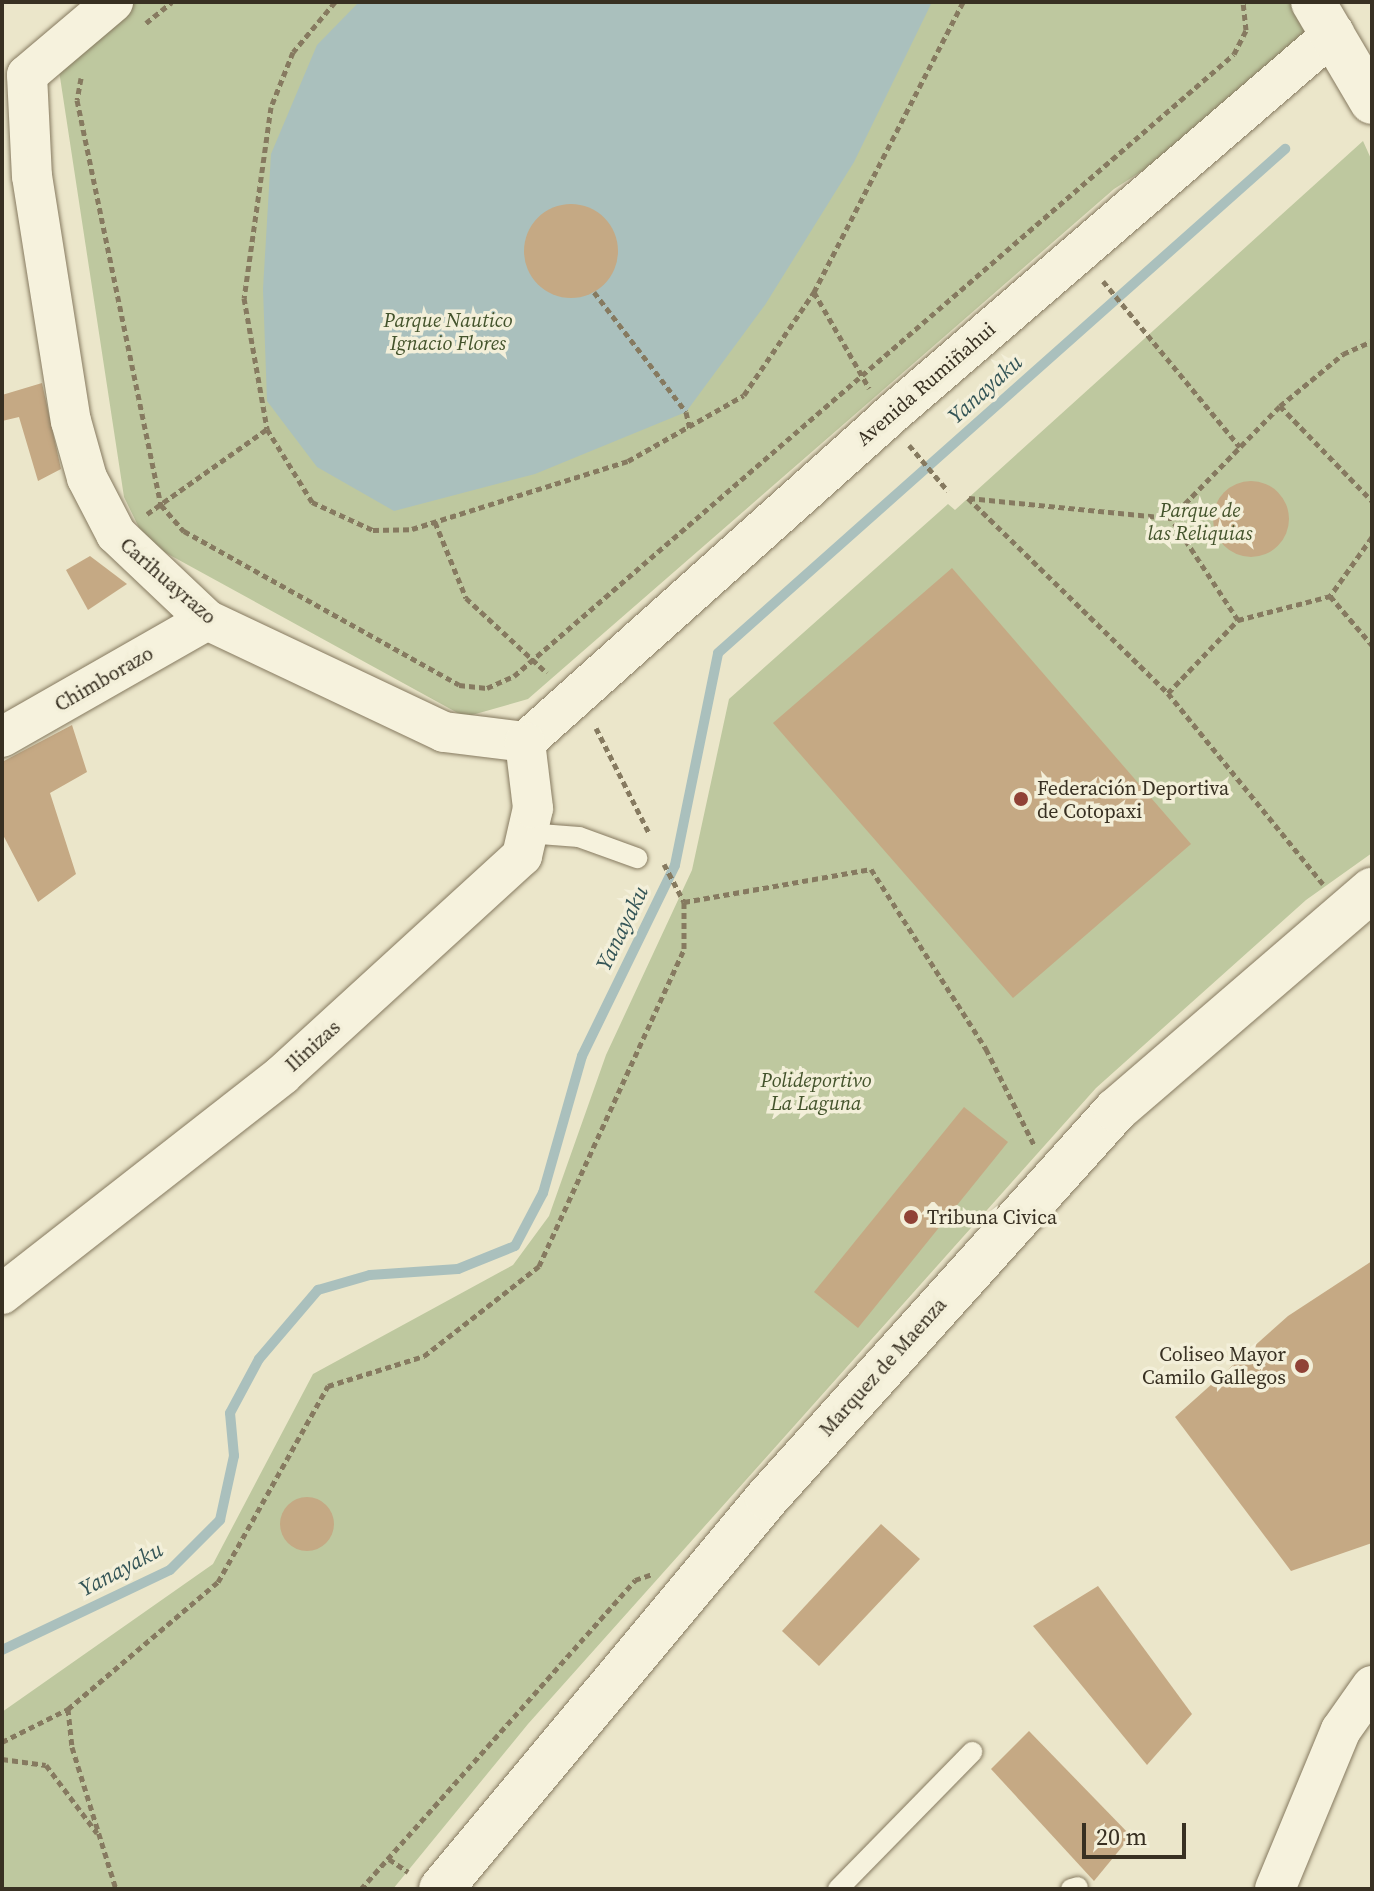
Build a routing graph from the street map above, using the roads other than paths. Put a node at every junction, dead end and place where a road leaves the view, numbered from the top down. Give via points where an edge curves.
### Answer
1 (113, 2) edge
2 (1329, 26) edge
3 (14, 70) edge
4 (1372, 102) edge
5 (17, 181) edge
6 (207, 620) junction
7 (2, 737) edge
8 (525, 742) junction
9 (527, 833) junction
10 (637, 858) dead end
11 (1358, 900) edge
12 (2, 1294) edge
13 (1372, 1686) edge
14 (972, 1752) dead end
15 (441, 1889) edge
16 (838, 1889) edge
17 (1275, 1889) edge

1 - 3 street
2 - 4 street
2 - 8 street, Avenida Rumiñahui via 898,432
3 - 5 street, Carihuayrazo
5 - 6 street, Carihuayrazo via 87,478 116,534
6 - 7 street, Chimborazo
6 - 8 street, Carihuayrazo via 444,732
8 - 9 street, Ilinizas via 533,808
9 - 10 lane via 579,837
9 - 12 street, Ilinizas via 522,856 282,1075
11 - 15 street, Marquez de Maenza via 1116,1110 767,1498
13 - 17 street via 1341,1730
14 - 16 lane

